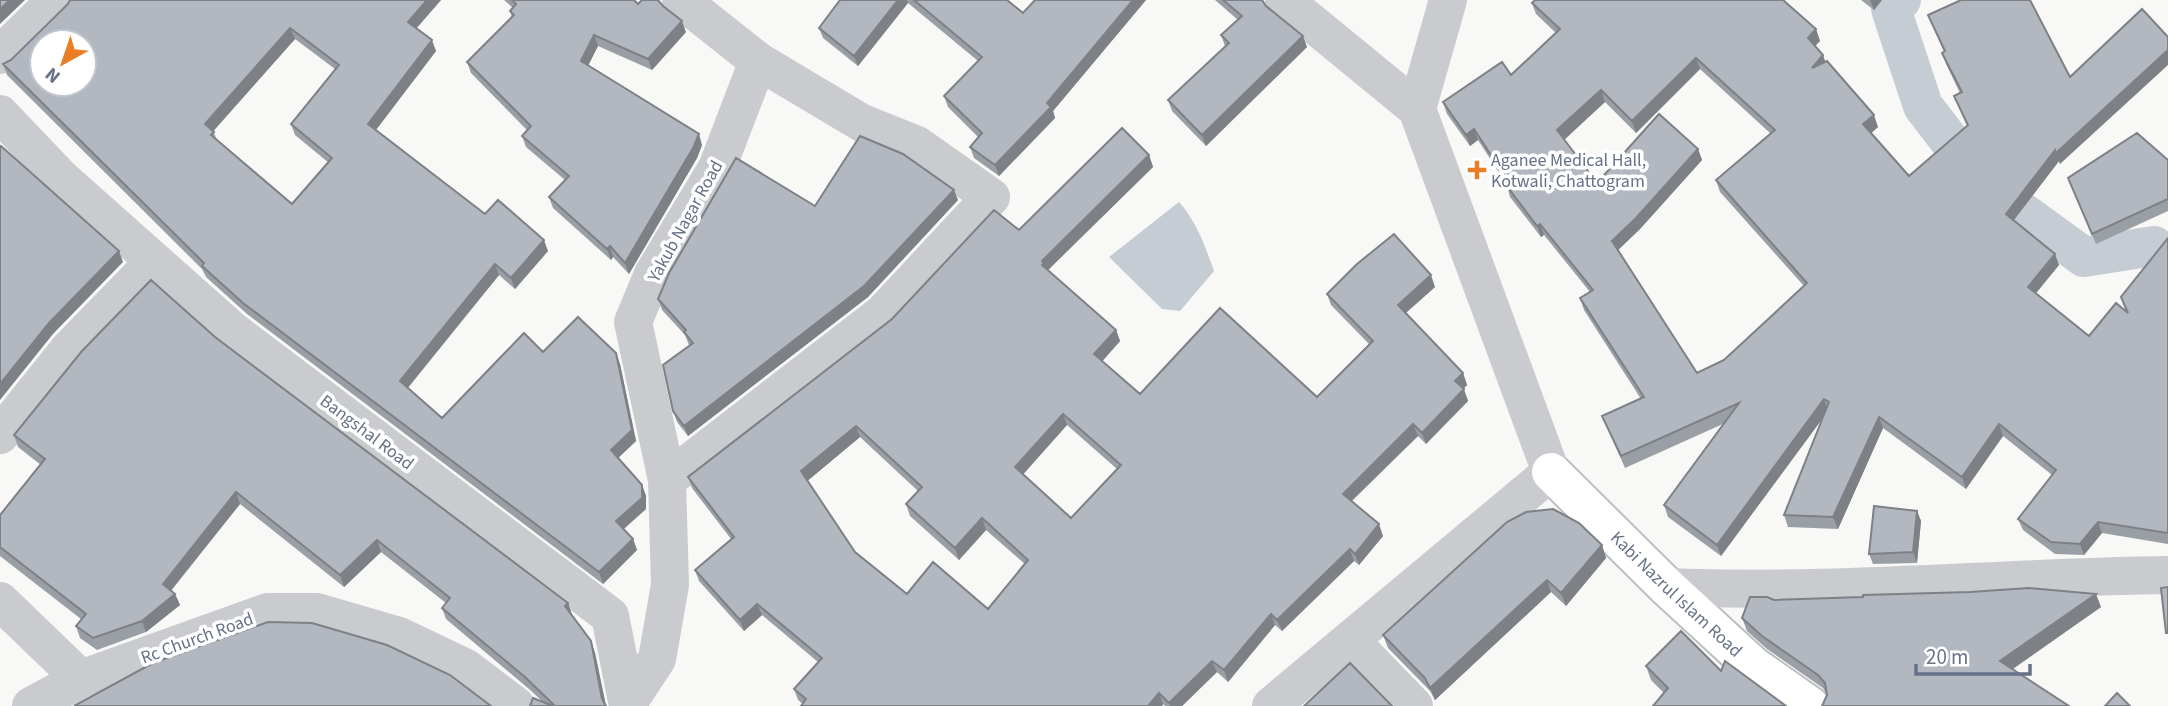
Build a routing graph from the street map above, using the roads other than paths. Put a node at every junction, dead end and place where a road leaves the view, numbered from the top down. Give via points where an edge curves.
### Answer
1 (56, 0) edge
2 (681, 0) edge
3 (1284, 0) edge
4 (1448, 0) edge
5 (0, 55) edge
6 (758, 61) junction
7 (1417, 109) junction
8 (0, 114) edge
9 (154, 261) junction
10 (0, 435) edge
11 (1551, 472) junction
12 (667, 480) junction
13 (2168, 575) edge
14 (1667, 587) junction
15 (0, 601) edge
16 (1350, 640) junction
17 (81, 679) junction
18 (628, 704) edge
19 (31, 706) edge
20 (516, 706) edge
21 (1271, 706) edge
22 (1414, 706) edge
23 (1810, 706) edge

1 - 5 street
2 - 6 street
3 - 7 street
4 - 7 street
6 - 12 street, Yakub Nagar Road via 717,168 653,274 633,322
6 - 12 street via 862,123 917,145 991,197 883,313
7 - 11 street
8 - 9 street, Bangshal Road via 62,179
9 - 10 street via 70,348
9 - 18 street, Bangshal Road via 233,331 610,616
11 - 14 main road, Kabi Nazrul Islam Road
11 - 16 street
12 - 18 street, Yakub Nagar Road via 670,585 657,659
13 - 14 street via 1786,590
14 - 23 main road, Kabi Nazrul Islam Road via 1753,666
15 - 17 street
16 - 21 street
16 - 22 street
17 - 19 street, Rc Church Road
17 - 20 street, Rc Church Road via 268,612 317,612 399,636 433,652 466,668

